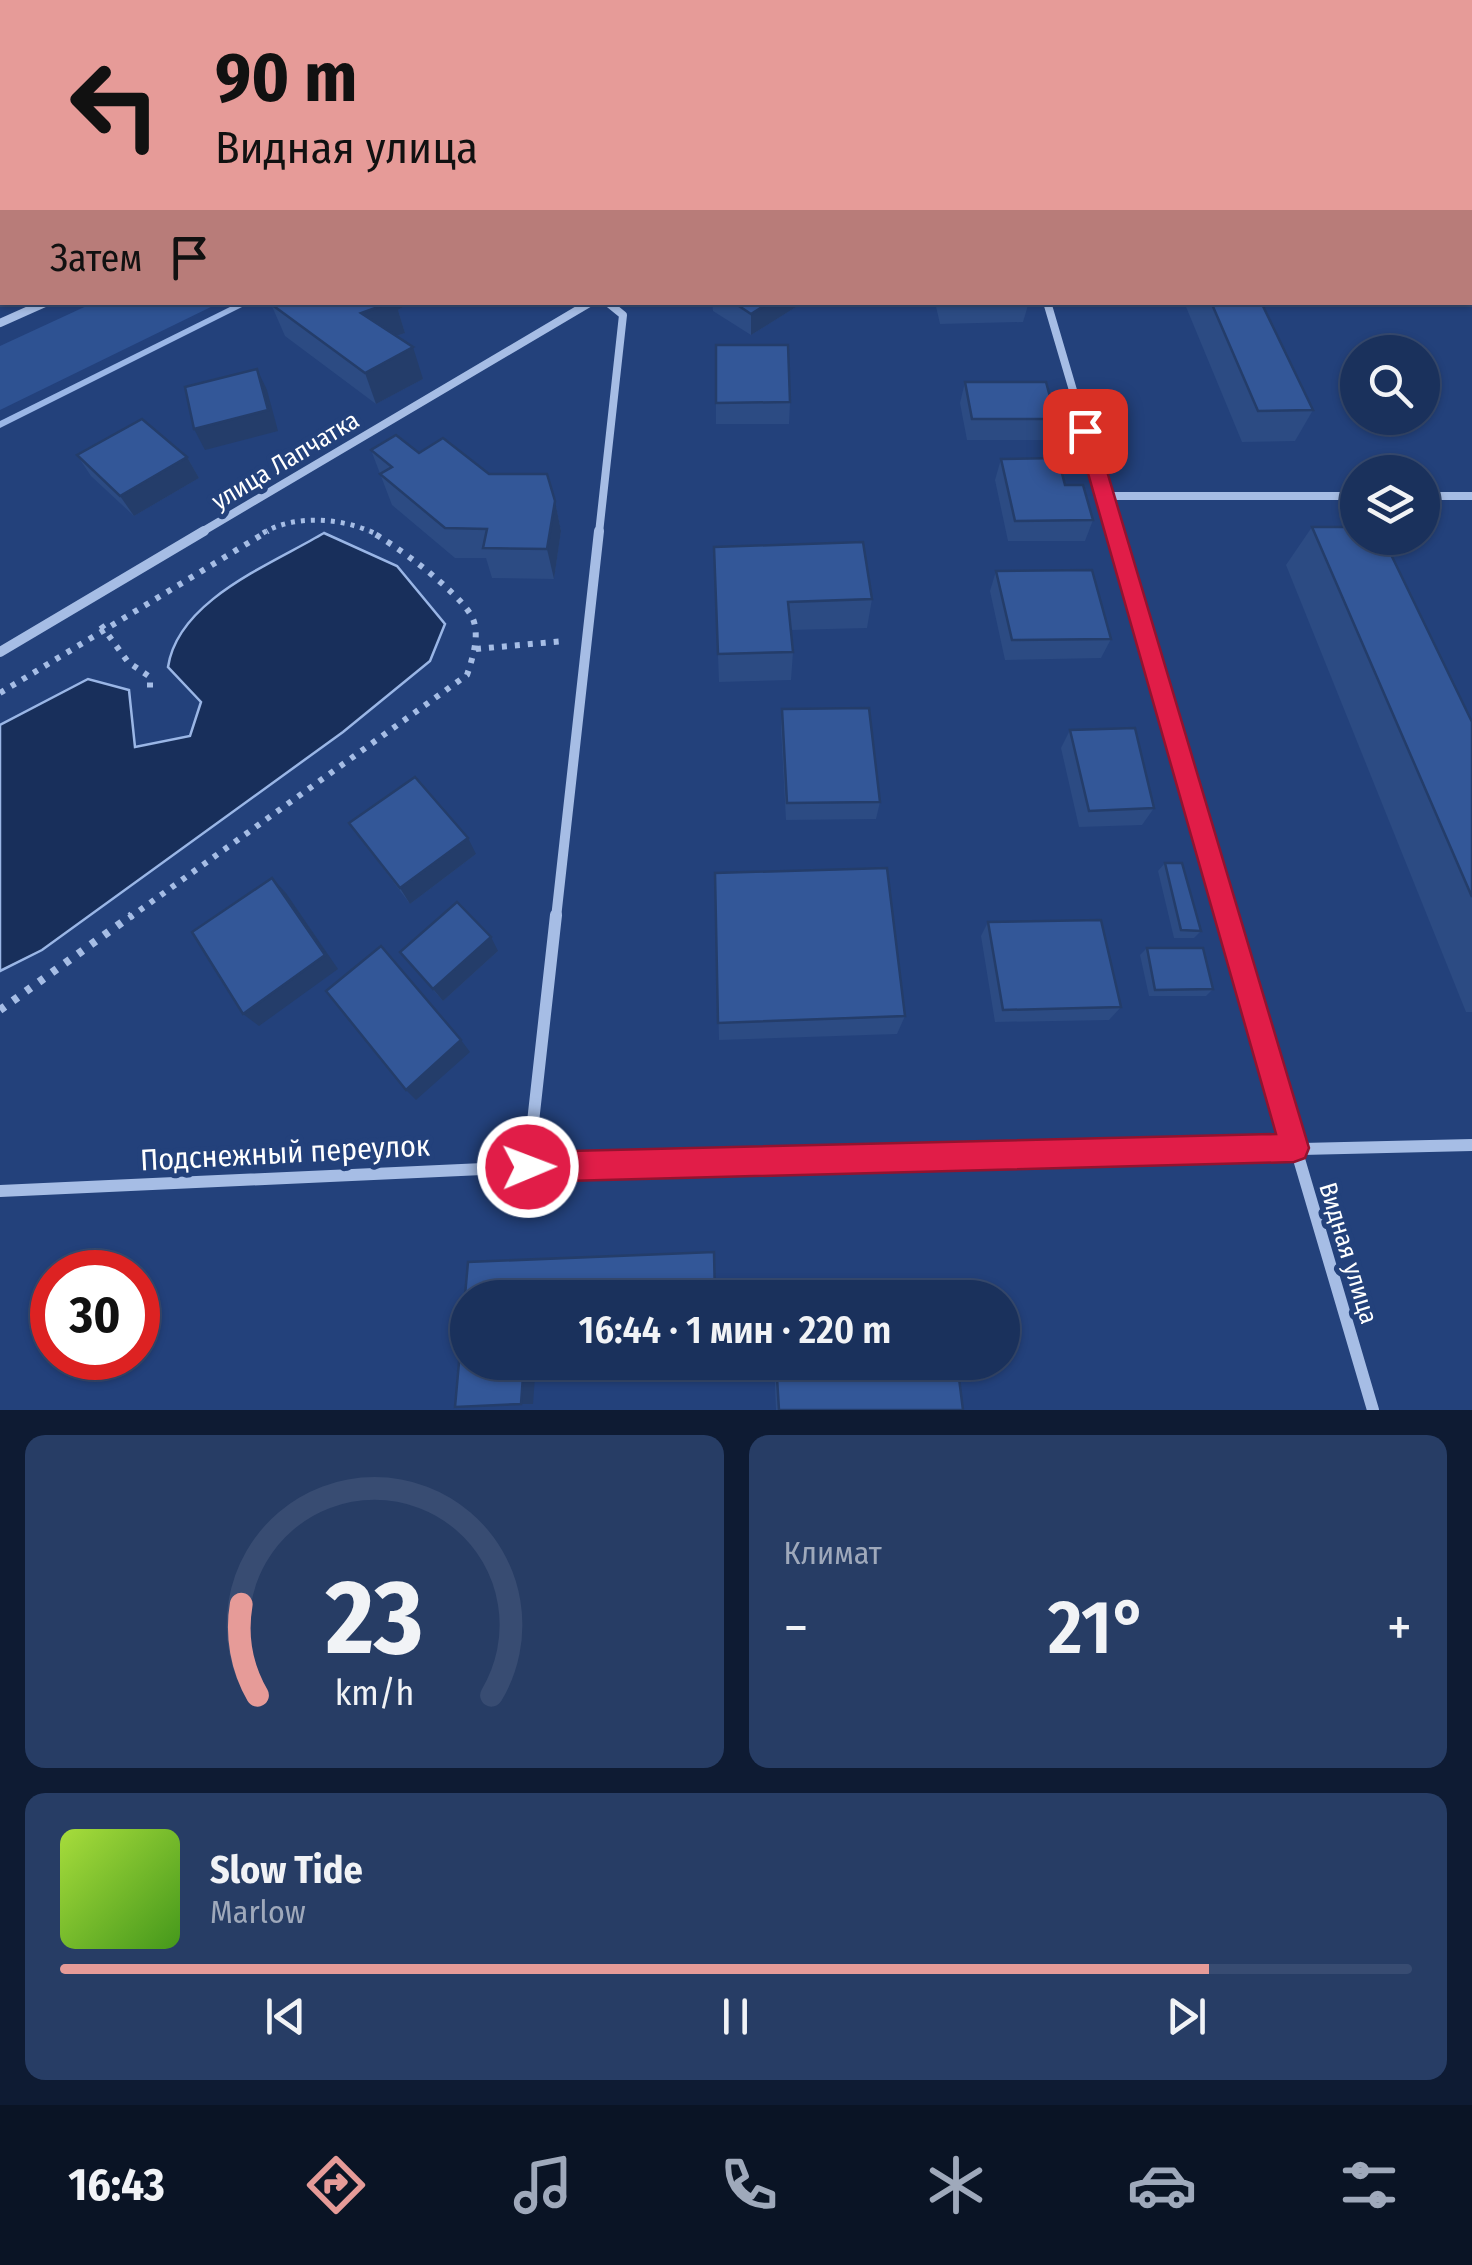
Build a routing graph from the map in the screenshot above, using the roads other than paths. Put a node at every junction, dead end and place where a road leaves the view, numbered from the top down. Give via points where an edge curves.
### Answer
1 (40, 305) edge
2 (586, 305) edge
3 (611, 305) edge
4 (1049, 305) edge
5 (0, 323) edge
6 (1104, 496) junction
7 (1340, 496) edge
8 (1440, 496) edge
9 (1472, 496) edge
10 (0, 652) edge
11 (1472, 1145) edge
12 (1294, 1148) junction
13 (528, 1167) junction
14 (0, 1190) edge
15 (1373, 1410) edge

1 - 5 street
2 - 10 street, улица Лапчатка
3 - 13 street via 623,315
4 - 6 street, Видная улица
6 - 7 street
6 - 12 street, Видная улица
8 - 9 street
11 - 12 street, Подснежный переулок
12 - 13 street, Подснежный переулок
12 - 15 street, Видная улица
13 - 14 street, Подснежный переулок

